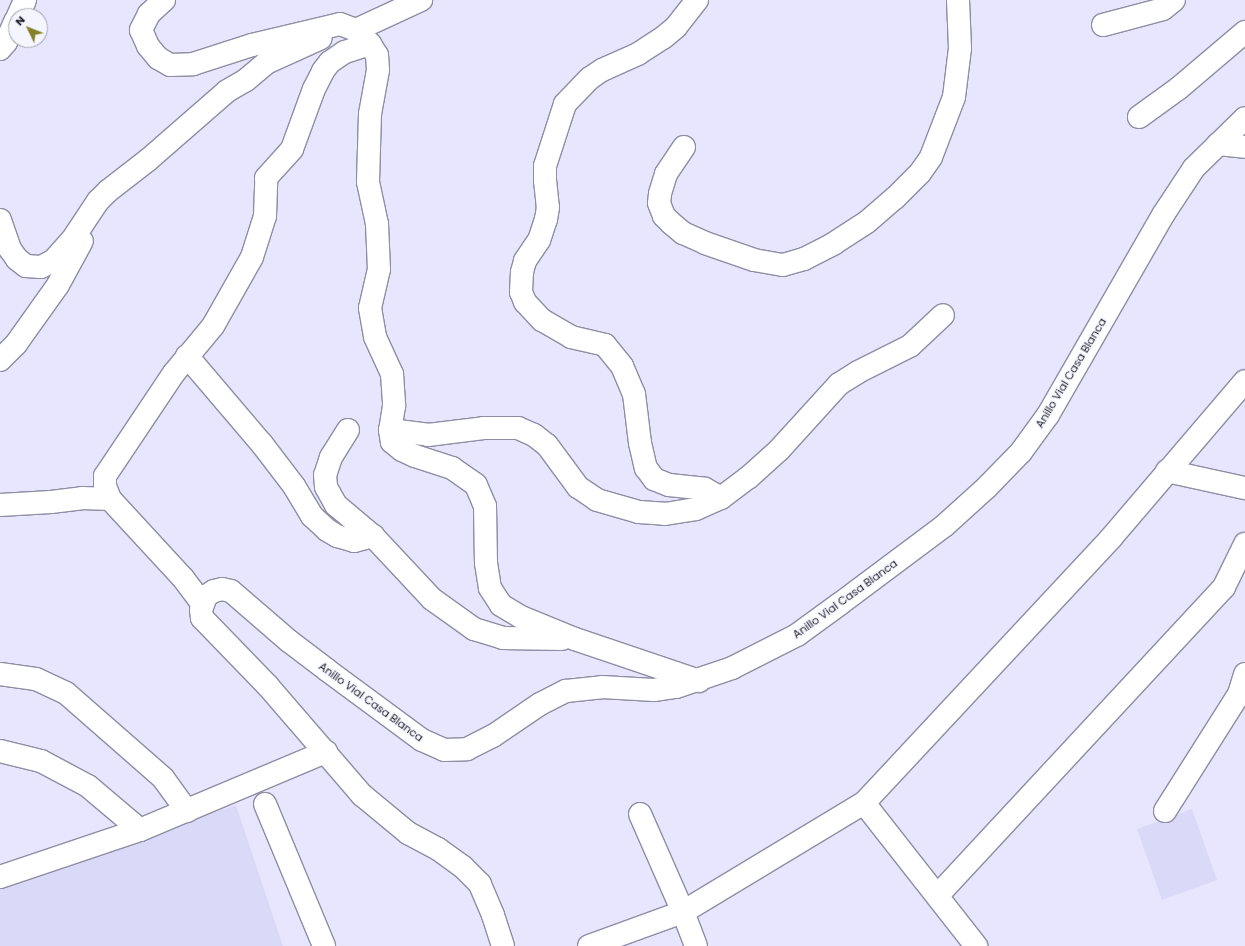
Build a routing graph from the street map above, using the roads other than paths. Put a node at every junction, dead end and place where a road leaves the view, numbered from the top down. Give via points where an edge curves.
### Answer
1 (164, 0) edge
2 (421, 0) edge
3 (697, 0) edge
4 (958, 0) edge
5 (1174, 0) edge
6 (1103, 25) dead end
7 (1245, 32) edge
8 (355, 33) junction
9 (8, 38) edge
10 (0, 49) edge
11 (1140, 117) dead end
12 (1245, 118) edge
13 (1218, 144) junction
14 (684, 147) dead end
15 (1245, 147) edge
16 (90, 214) junction
17 (0, 220) edge
18 (943, 315) dead end
19 (187, 356) junction
20 (0, 360) edge
21 (1245, 381) edge
22 (348, 430) dead end
23 (390, 430) junction
24 (1167, 471) junction
25 (1245, 488) edge
26 (720, 498) junction
27 (110, 499) junction
28 (0, 505) edge
29 (373, 536) junction
30 (1245, 544) edge
31 (202, 603) junction
32 (575, 639) junction
33 (0, 674) edge
34 (1245, 674) edge
35 (699, 681) junction
36 (0, 751) edge
37 (326, 752) junction
38 (864, 803) junction
39 (265, 804) dead end
40 (187, 811) junction
41 (1165, 811) dead end
42 (640, 814) dead end
43 (140, 830) junction
44 (0, 877) edge
45 (938, 895) junction
46 (683, 912) junction
47 (324, 946) edge
48 (503, 946) edge
49 (589, 946) edge
50 (696, 946) edge
51 (976, 946) edge

1 - 8 street via 149,14 141,30 148,46 158,58 170,65 193,64 252,45
2 - 8 street
3 - 26 street via 676,27 664,37 638,54 590,78 566,104 546,166 546,219 539,240 525,261 521,292 525,302 542,320 571,337 605,346 622,366 634,394 646,468 654,479 669,485 705,489
4 - 14 street via 960,48 954,96 931,157 920,173 867,222 816,253 783,265 770,263 705,243 683,233 671,224 664,216 659,203 660,194 666,174
5 - 6 street via 1163,9
7 - 11 street
8 - 16 street via 317,41 266,63 246,80 227,91 148,160 108,191
8 - 19 street via 345,52 330,62 323,71 292,149 266,178 265,216 252,257 213,326
8 - 23 street via 377,55 378,70 370,114 368,182 377,224 379,269 370,308 375,337 392,374 394,406
9 - 10 street
12 - 13 street, Anillo Vial Casa Blanca
13 - 15 street
13 - 35 street, Anillo Vial Casa Blanca via 1194,168 1163,215 1048,414 1021,452 944,526 797,635 732,668
16 - 17 street via 53,261 41,267 26,266 17,259 10,249
16 - 20 street via 86,234 58,285 16,344
18 - 26 street via 910,346 839,384 779,450 748,478
19 - 27 street via 105,476 105,486
19 - 29 street via 262,444 294,486 312,516 337,536 354,541
21 - 24 street
22 - 29 street via 331,457 324,475 326,487 336,506
23 - 26 street via 428,435 484,428 518,428 534,435 547,445 578,487 597,500 639,512 665,514 696,509
23 - 32 street via 392,442 402,450 452,468 476,485 485,506 486,563 490,588 501,605 521,617
24 - 25 street
24 - 38 street via 1111,538
27 - 28 street via 82,498
27 - 31 street via 183,578
29 - 32 street via 432,599 474,628 503,638
30 - 45 street via 1224,587
31 - 35 street, Anillo Vial Casa Blanca via 206,596 214,591 231,591 327,670 422,740 444,750 466,748 493,736 540,704 566,691 602,687 654,690
31 - 37 street via 202,618 268,686
32 - 35 street
33 - 40 street via 36,680 66,693 163,778
34 - 41 street via 1238,694
36 - 43 street via 41,761 88,786
37 - 40 street
37 - 48 street via 362,795 380,811 408,833 438,848 480,884 494,915
38 - 45 street
38 - 46 street
39 - 47 street
40 - 43 street
42 - 46 street
43 - 44 street
45 - 51 street
46 - 49 street
46 - 50 street

